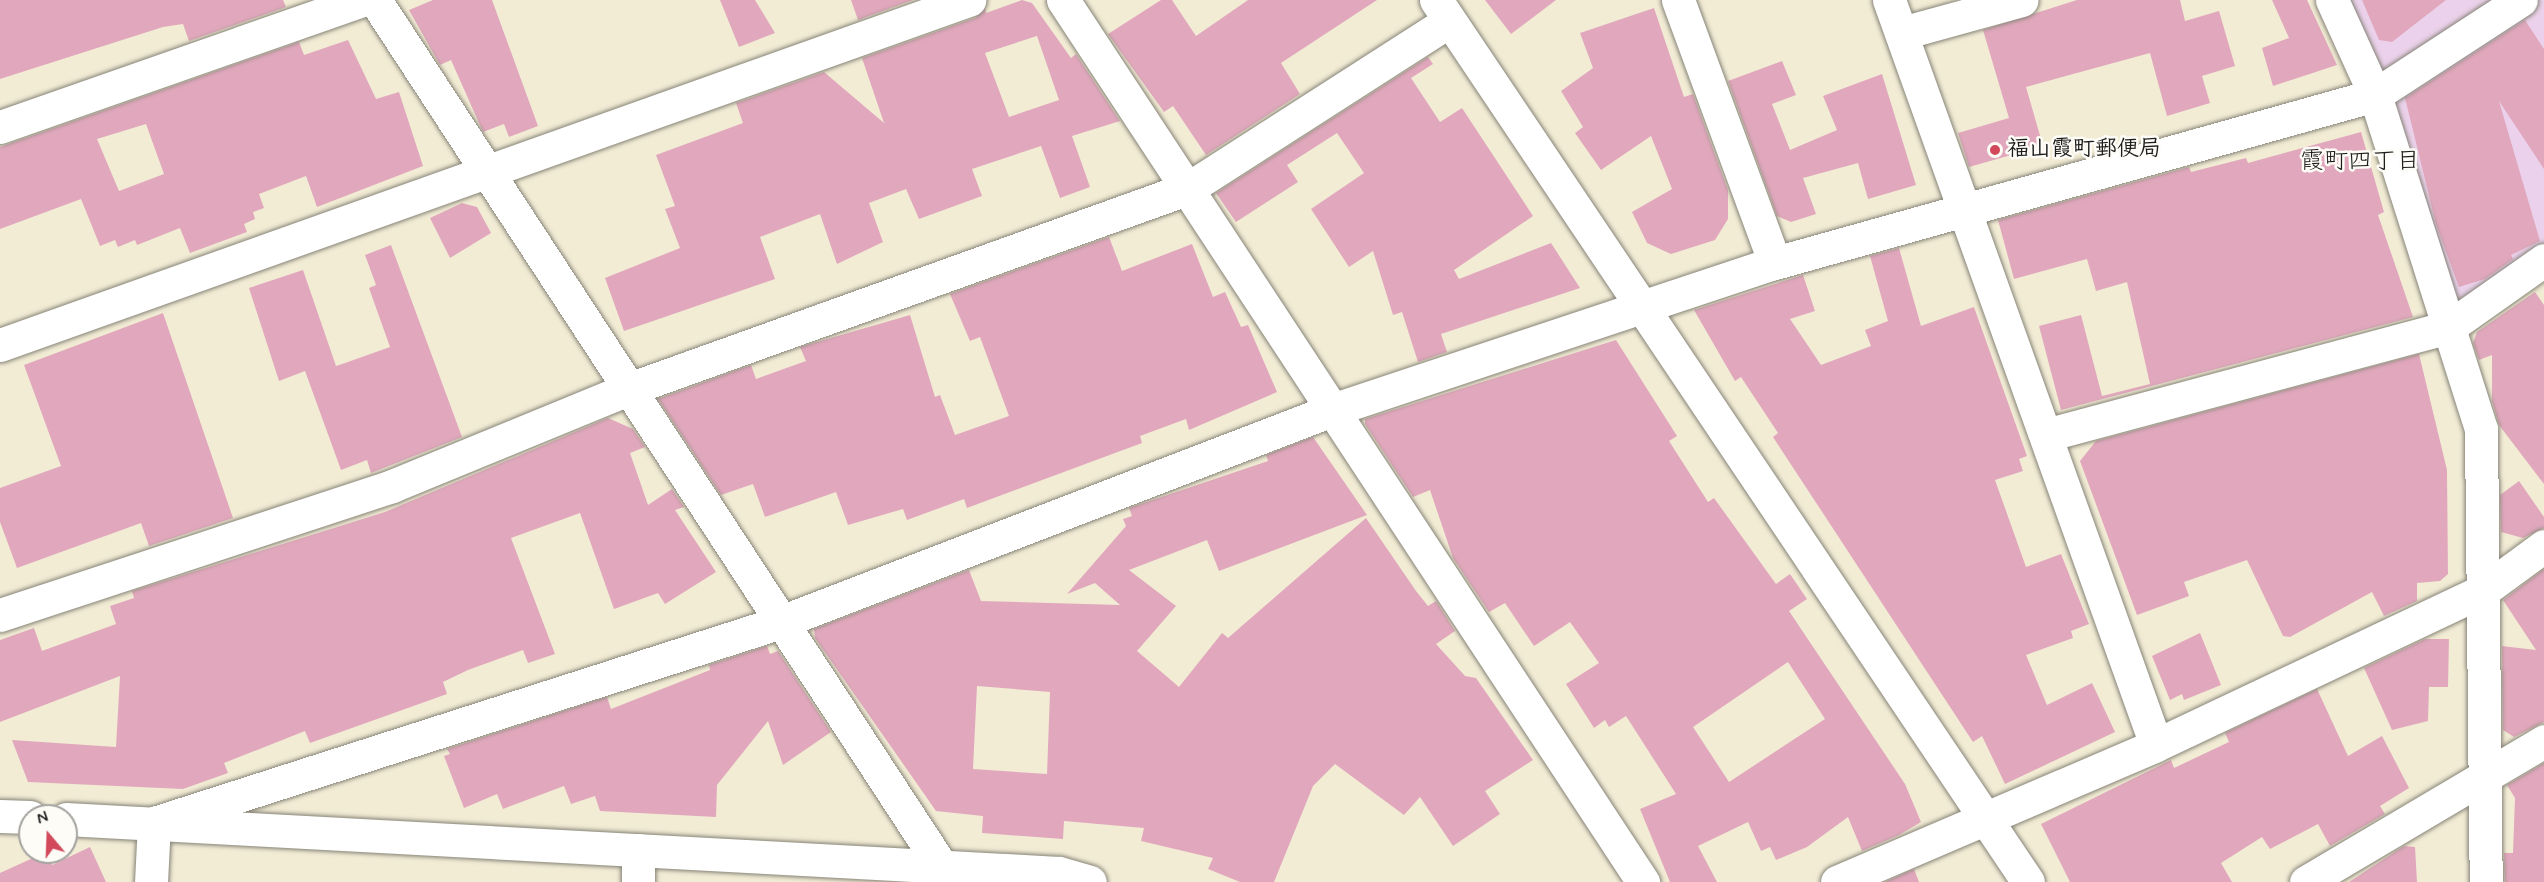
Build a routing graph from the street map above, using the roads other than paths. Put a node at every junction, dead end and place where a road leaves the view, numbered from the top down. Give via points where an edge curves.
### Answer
1 (363, 0) edge
2 (375, 0) edge
3 (969, 0) edge
4 (1063, 0) edge
5 (1678, 0) edge
6 (1889, 0) edge
7 (2022, 0) edge
8 (2332, 0) edge
9 (2521, 0) edge
10 (1442, 10) edge
11 (1902, 33) junction
12 (2375, 94) junction
13 (0, 127) edge
14 (485, 172) junction
15 (1189, 188) junction
16 (1964, 206) junction
17 (2544, 260) edge
18 (1775, 263) junction
19 (1643, 309) junction
20 (2449, 327) junction
21 (0, 345) edge
22 (629, 389) junction
23 (1332, 410) junction
24 (2046, 435) junction
25 (2544, 546) edge
26 (2484, 590) junction
27 (0, 615) edge
28 (778, 623) junction
29 (2544, 741) edge
30 (2156, 745) junction
31 (2487, 774) junction
32 (1988, 816) junction
33 (78, 820) edge
34 (154, 823) junction
35 (638, 850) junction
36 (942, 867) junction
37 (151, 882) edge
38 (638, 882) edge
39 (1090, 882) edge
40 (1643, 882) edge
41 (1836, 882) edge
42 (2028, 882) edge
43 (2306, 882) edge
44 (2486, 882) edge

1 - 13 street
2 - 14 street
3 - 14 street
4 - 15 street
5 - 18 street
6 - 11 street
7 - 11 street
8 - 12 street
9 - 12 street
10 - 15 street
10 - 19 street
11 - 16 street
12 - 16 street
12 - 20 street
14 - 21 street
14 - 22 street
15 - 22 street
15 - 23 street
16 - 18 street
16 - 24 street
17 - 20 street
18 - 19 street
19 - 23 street
19 - 32 street
20 - 24 street
20 - 26 street via 2481,429
22 - 27 street via 392,486
22 - 28 street
23 - 28 street
23 - 40 street
24 - 30 street
25 - 26 street
26 - 30 street
26 - 31 street
28 - 34 street
28 - 36 street
29 - 31 street
30 - 32 street
31 - 43 street
31 - 44 street
32 - 41 street
32 - 42 street
33 - 34 street
34 - 35 street
34 - 37 street
35 - 36 street
35 - 38 street
36 - 39 street via 1059,873

